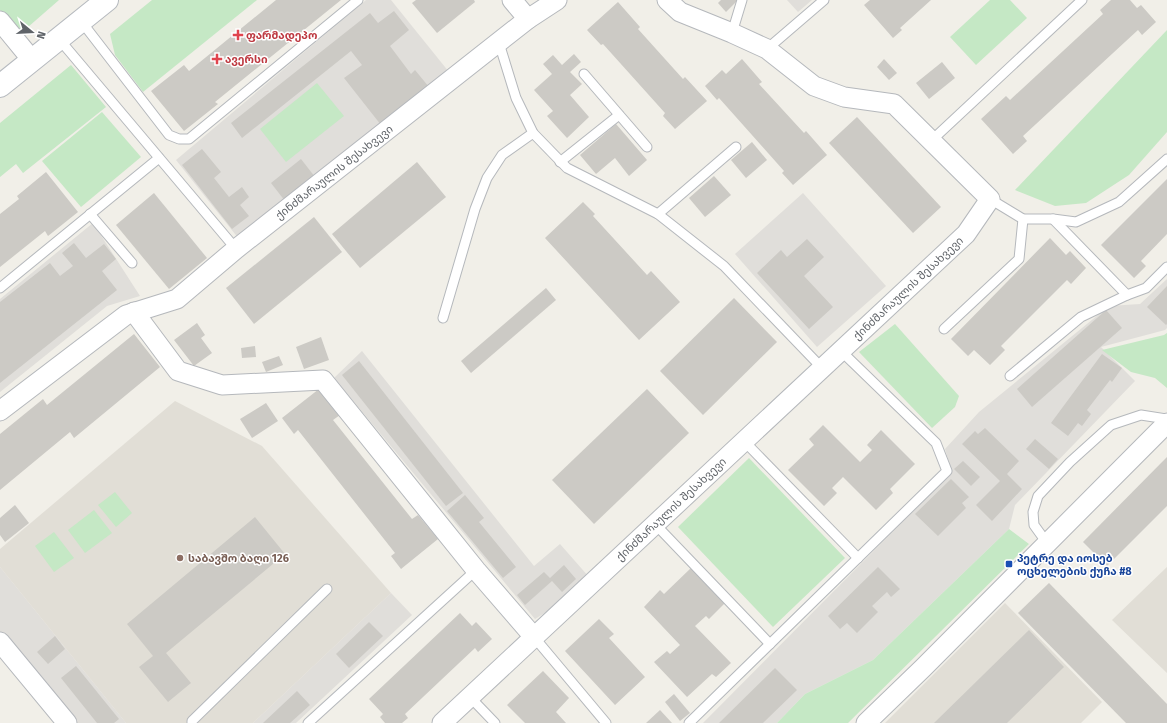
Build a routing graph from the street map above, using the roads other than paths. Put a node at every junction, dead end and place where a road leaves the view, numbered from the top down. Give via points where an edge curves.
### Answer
1 (107, 0) edge
2 (358, 0) edge
3 (512, 0) edge
4 (557, 0) edge
5 (667, 0) edge
6 (742, 0) edge
7 (824, 0) edge
8 (1082, 0) edge
9 (528, 19) junction
10 (0, 21) edge
11 (81, 21) junction
12 (732, 33) junction
13 (59, 38) junction
14 (499, 43) junction
15 (767, 49) junction
16 (32, 60) junction
17 (584, 74) dead end
18 (0, 86) edge
19 (619, 115) junction
20 (533, 133) junction
21 (931, 141) junction
22 (736, 147) dead end
23 (647, 148) dead end
24 (160, 158) junction
25 (1167, 159) edge
26 (560, 162) junction
27 (990, 199) junction
28 (90, 214) junction
29 (658, 214) junction
30 (1023, 219) junction
31 (1053, 219) junction
32 (236, 249) junction
33 (132, 263) dead end
34 (1167, 267) edge
35 (0, 288) edge
36 (1127, 295) junction
37 (134, 312) junction
38 (443, 318) dead end
39 (944, 329) dead end
40 (841, 351) junction
41 (822, 368) junction
42 (1010, 376) dead end
43 (0, 411) edge
44 (1167, 419) edge
45 (1167, 423) edge
46 (744, 442) junction
47 (654, 524) junction
48 (1048, 543) junction
49 (858, 558) junction
50 (476, 570) junction
51 (327, 589) dead end
52 (534, 637) junction
53 (0, 642) edge
54 (770, 644) junction
55 (470, 697) junction
56 (68, 723) edge
57 (192, 723) edge
58 (308, 723) edge
59 (442, 723) edge
60 (494, 723) edge
61 (606, 723) edge
62 (689, 723) edge
63 (866, 723) edge

1 - 11 street
2 - 11 lane via 189,139 179,139 170,135
3 - 9 street
4 - 9 street, ქინძმარაულის შესახვევი
5 - 12 street via 680,12
6 - 12 lane
7 - 15 lane
8 - 21 lane
9 - 14 street, ქინძმარაულის შესახვევი
10 - 16 street
11 - 13 street
12 - 15 street
13 - 16 street
13 - 24 lane
14 - 20 lane via 516,98
14 - 32 street, ქინძმარაულის შესახვევი
15 - 21 street via 814,86 844,97 894,104
16 - 18 street
17 - 19 lane
19 - 23 lane
19 - 26 lane
20 - 26 lane
20 - 38 lane via 502,155 487,178 475,209
21 - 27 street
22 - 29 lane
24 - 28 lane
24 - 32 lane
25 - 31 lane via 1119,202 1076,222
26 - 29 lane via 567,168
27 - 30 lane
27 - 40 street, ქინძმარაულის შესახვევი via 966,234
28 - 33 lane
28 - 35 lane
29 - 41 lane via 724,266
30 - 31 lane
30 - 39 lane via 1019,260
31 - 36 lane
32 - 37 street, ქინძმარაულის შესახვევი via 176,299
34 - 36 lane via 1146,288
36 - 42 lane via 1081,317
37 - 43 street, ქინძმარაულის შესახვევი via 126,315
37 - 50 street via 178,371 222,385 323,380
40 - 41 street, ქინძმარაულის შესახვევი
40 - 49 lane via 936,443 947,471
41 - 46 street, ქინძმარაულის შესახვევი
44 - 48 lane via 1141,415 1111,425 1070,462 1038,496 1032,512 1034,525
45 - 48 street
46 - 47 street, ქინძმარაულის შესახვევი
46 - 49 lane
47 - 52 street, ქინძმარაულის შესახვევი
47 - 54 lane
48 - 63 street
49 - 54 lane
50 - 52 street
50 - 58 lane
51 - 57 lane via 192,720
52 - 55 street, ქინძმარაულის შესახვევი
52 - 61 lane
53 - 56 street
54 - 62 lane
55 - 59 street, ქინძმარაულის შესახვევი
55 - 60 lane

